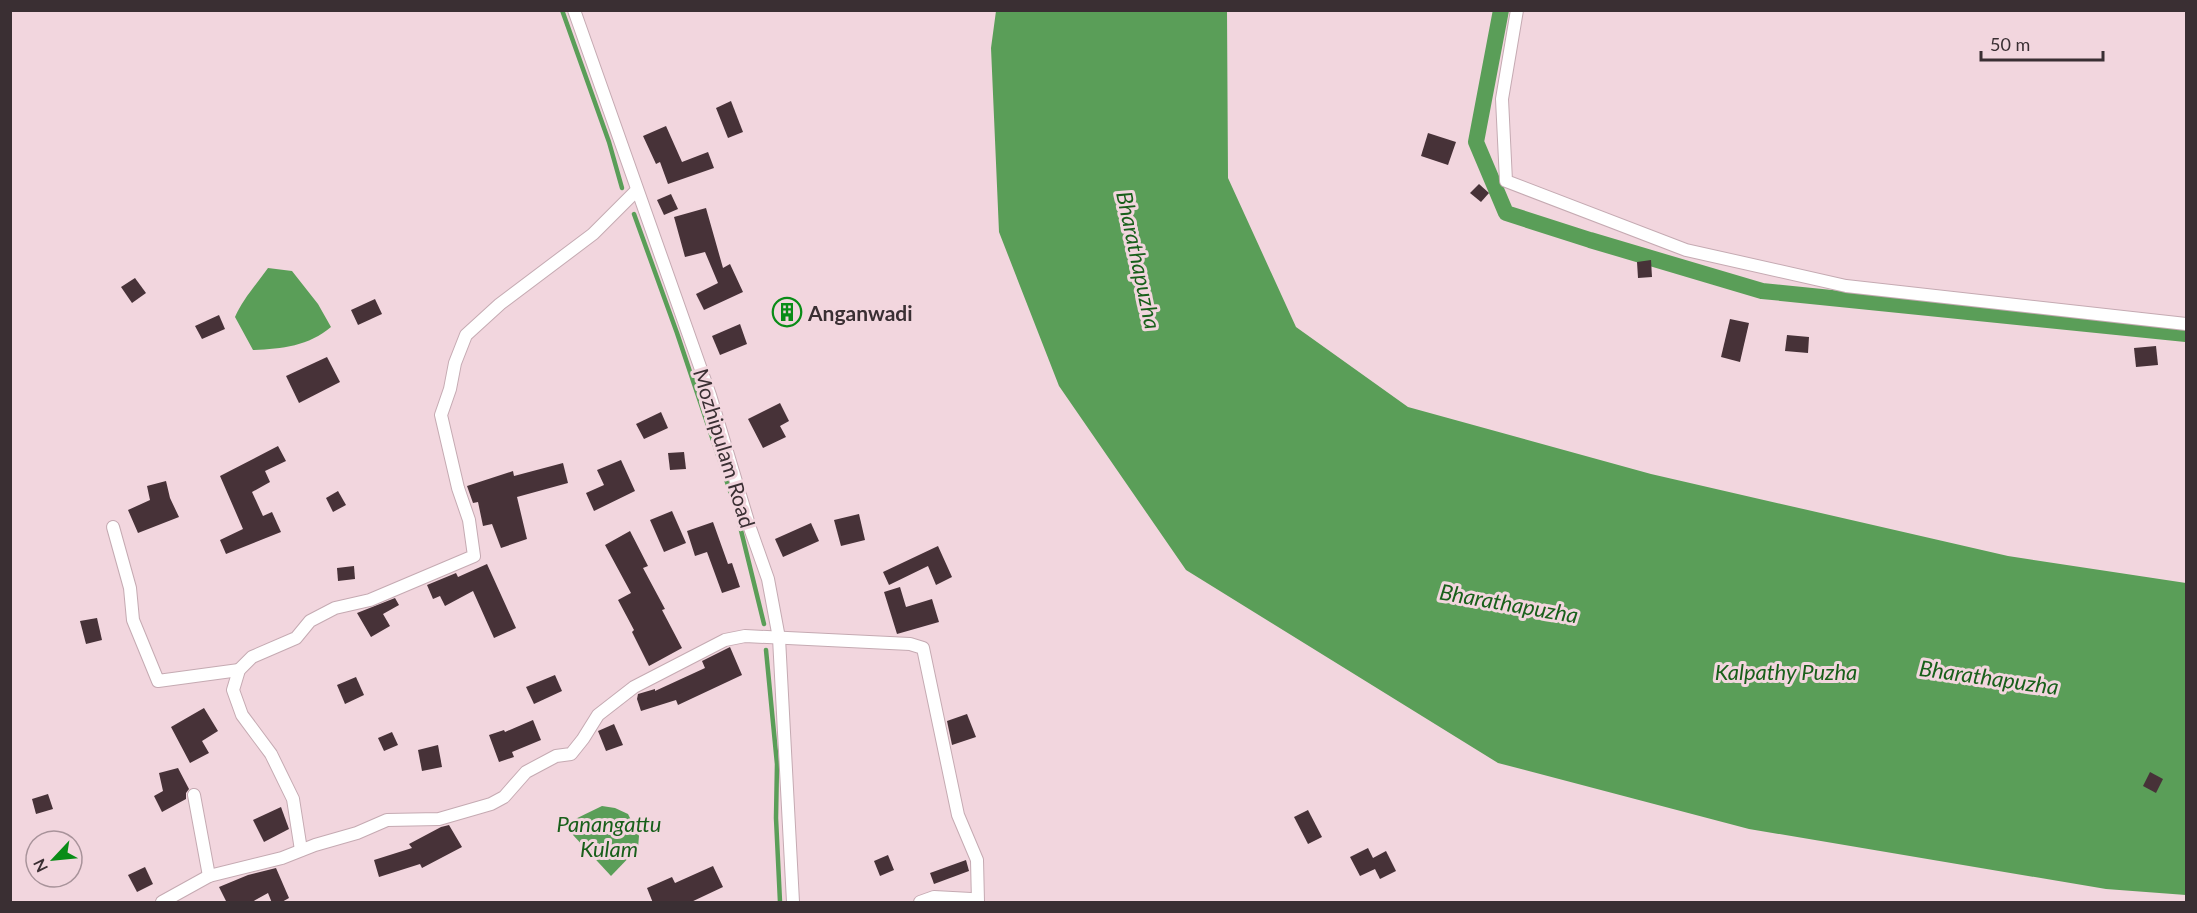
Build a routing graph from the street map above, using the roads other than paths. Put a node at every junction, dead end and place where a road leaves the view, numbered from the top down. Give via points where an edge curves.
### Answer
1 (574, 10) edge
2 (1517, 10) edge
3 (637, 190) junction
4 (2187, 324) edge
5 (113, 527) dead end
6 (779, 638) junction
7 (239, 670) junction
8 (194, 795) dead end
9 (301, 850) junction
10 (209, 876) junction
11 (975, 902) edge
12 (162, 903) edge
13 (793, 903) edge
14 (920, 903) edge

1 - 3 street, Mozhipulam Road
2 - 4 street via 1502,99 1506,181 1686,250 1846,286
3 - 6 street, Mozhipulam Road via 710,395 768,579
3 - 7 street via 593,234 500,304 466,335 441,415 469,520 474,556 370,600 335,608 310,621 296,638 252,657
5 - 7 street via 130,588 133,620 158,681
6 - 9 street via 745,636 725,640 634,687 598,715 571,753 556,756 526,772 504,797 491,804 439,819 387,820
6 - 11 street via 910,644 923,648 958,815 977,860
6 - 13 street, Mozhipulam Road
7 - 9 street via 233,690 242,715 271,754 293,799
8 - 10 street
9 - 10 street
10 - 12 street
11 - 14 street via 934,897

